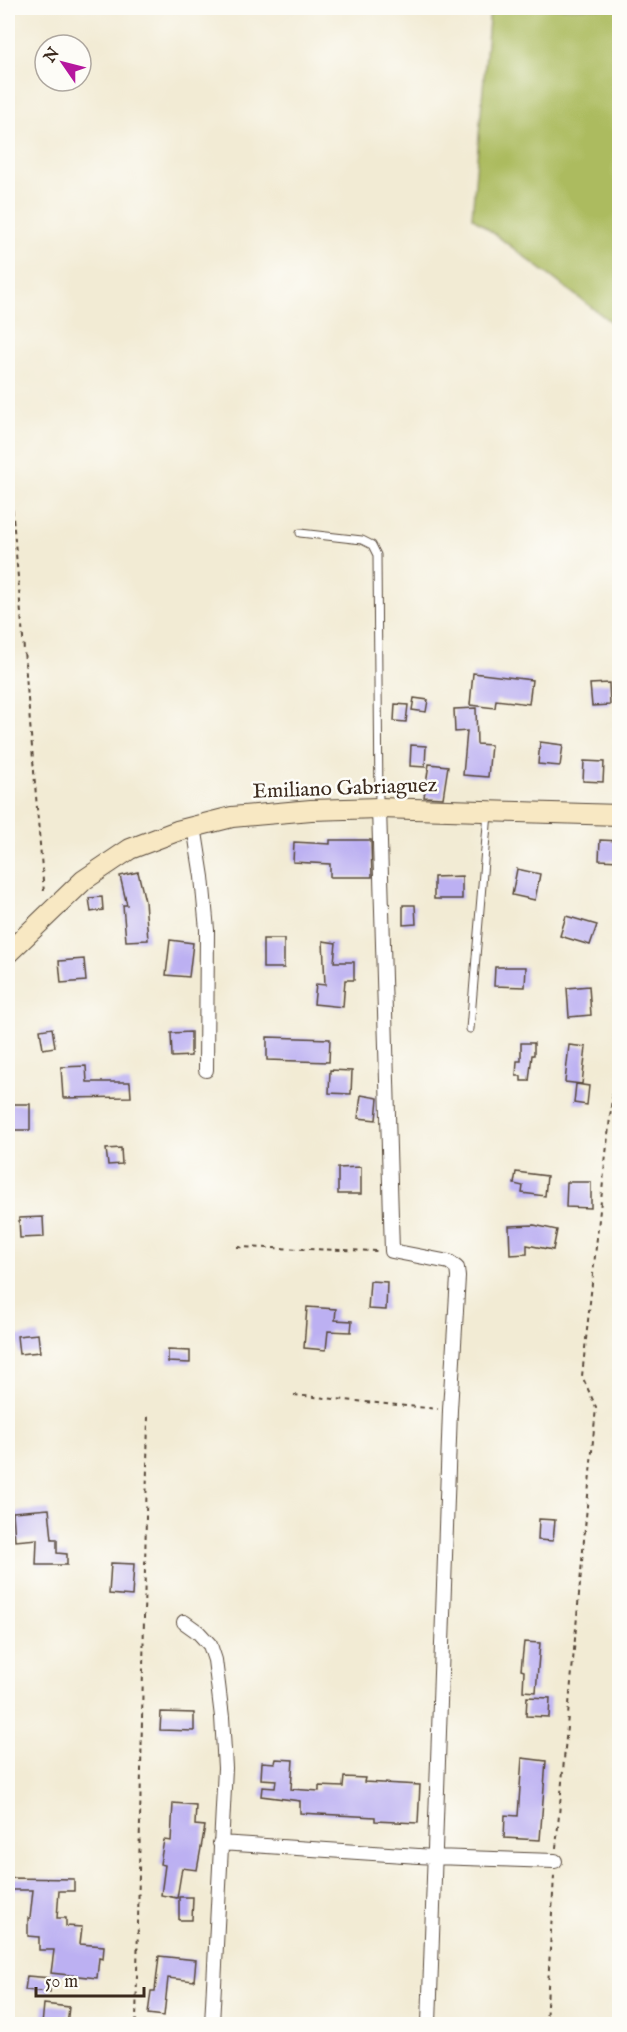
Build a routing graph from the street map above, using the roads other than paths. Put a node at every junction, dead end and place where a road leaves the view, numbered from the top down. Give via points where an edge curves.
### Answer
1 (300, 533) dead end
2 (379, 808) junction
3 (489, 811) junction
4 (620, 815) edge
5 (194, 826) junction
6 (8, 953) edge
7 (470, 1029) dead end
8 (206, 1070) dead end
9 (184, 1622) dead end
10 (220, 1843) junction
11 (434, 1857) junction
12 (555, 1861) road end
13 (212, 2025) edge
14 (429, 2025) edge

1 - 2 lane via 362,540 372,545 377,555
2 - 3 main road, Emiliano Gabriaguez
2 - 5 main road, Emiliano Gabriaguez via 232,817
2 - 11 street via 392,1251 449,1262 457,1268 458,1277
3 - 4 main road, Emiliano Gabriaguez
3 - 7 lane
5 - 6 main road, Emiliano Gabriaguez via 130,849 84,880
5 - 8 street via 207,930
9 - 10 street via 210,1645 219,1678 225,1768
10 - 11 street
10 - 13 street
11 - 12 street
11 - 14 street

